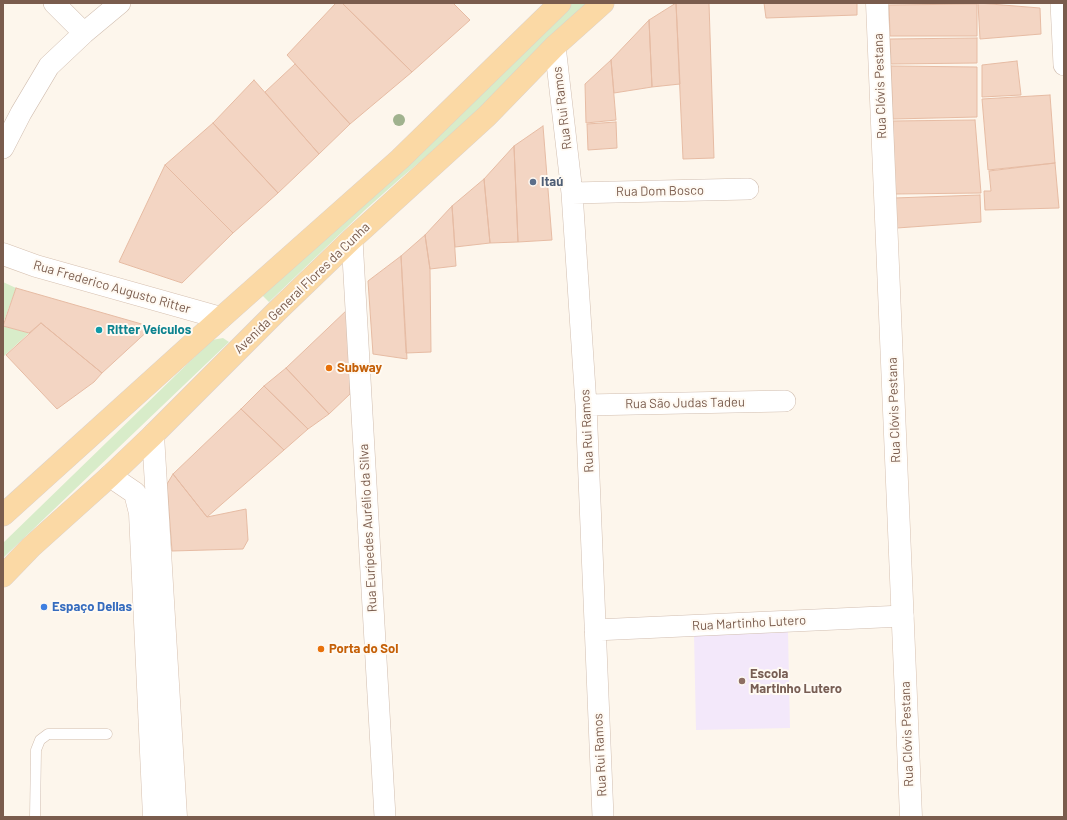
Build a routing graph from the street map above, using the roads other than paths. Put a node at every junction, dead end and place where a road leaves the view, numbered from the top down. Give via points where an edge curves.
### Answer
1 (54, 3) edge
2 (120, 3) edge
3 (560, 3) edge
4 (603, 3) edge
5 (877, 3) edge
6 (1061, 3) edge
7 (84, 33) junction
8 (555, 46) junction
9 (1064, 65) edge
10 (3, 148) edge
11 (748, 189) dead end
12 (572, 192) junction
13 (352, 239) junction
14 (3, 254) edge
15 (277, 311) junction
16 (221, 318) junction
17 (785, 401) dead end
18 (586, 405) junction
19 (153, 436) junction
20 (110, 476) junction
21 (3, 515) edge
22 (3, 576) edge
23 (903, 616) junction
24 (595, 630) junction
25 (107, 734) dead end
26 (35, 817) edge
27 (154, 817) edge
28 (176, 817) edge
29 (385, 817) edge
30 (603, 817) edge
31 (911, 817) edge

1 - 7 street
2 - 7 street
3 - 16 main road, Avenida General Flores da Cunha via 400,159
4 - 8 main road, Avenida General Flores da Cunha
5 - 23 main road, Rua Clóvis Pestana
6 - 9 street
7 - 10 street via 50,66
8 - 12 street, Rua Rui Ramos
8 - 13 main road, Avenida General Flores da Cunha via 487,116
11 - 12 street, Rua Dom Bosco
12 - 18 street, Rua Rui Ramos
13 - 15 main road, Avenida General Flores da Cunha
13 - 29 street, Rua Eurípedes Aurélio da Silva
14 - 16 main road, Rua Frederico Augusto Ritter via 36,266
15 - 16 main road
15 - 19 main road, Avenida General Flores da Cunha
16 - 21 main road, Avenida General Flores da Cunha
17 - 18 street, Rua São Judas Tadeu
18 - 24 street, Rua Rui Ramos
19 - 20 main road, Avenida General Flores da Cunha
19 - 28 main road
20 - 22 main road, Avenida General Flores da Cunha
20 - 27 main road via 135,493 140,513
23 - 24 street, Rua Martinho Lutero
23 - 31 main road, Rua Clóvis Pestana
24 - 30 street, Rua Rui Ramos
25 - 26 lane via 48,734 40,740 36,750

